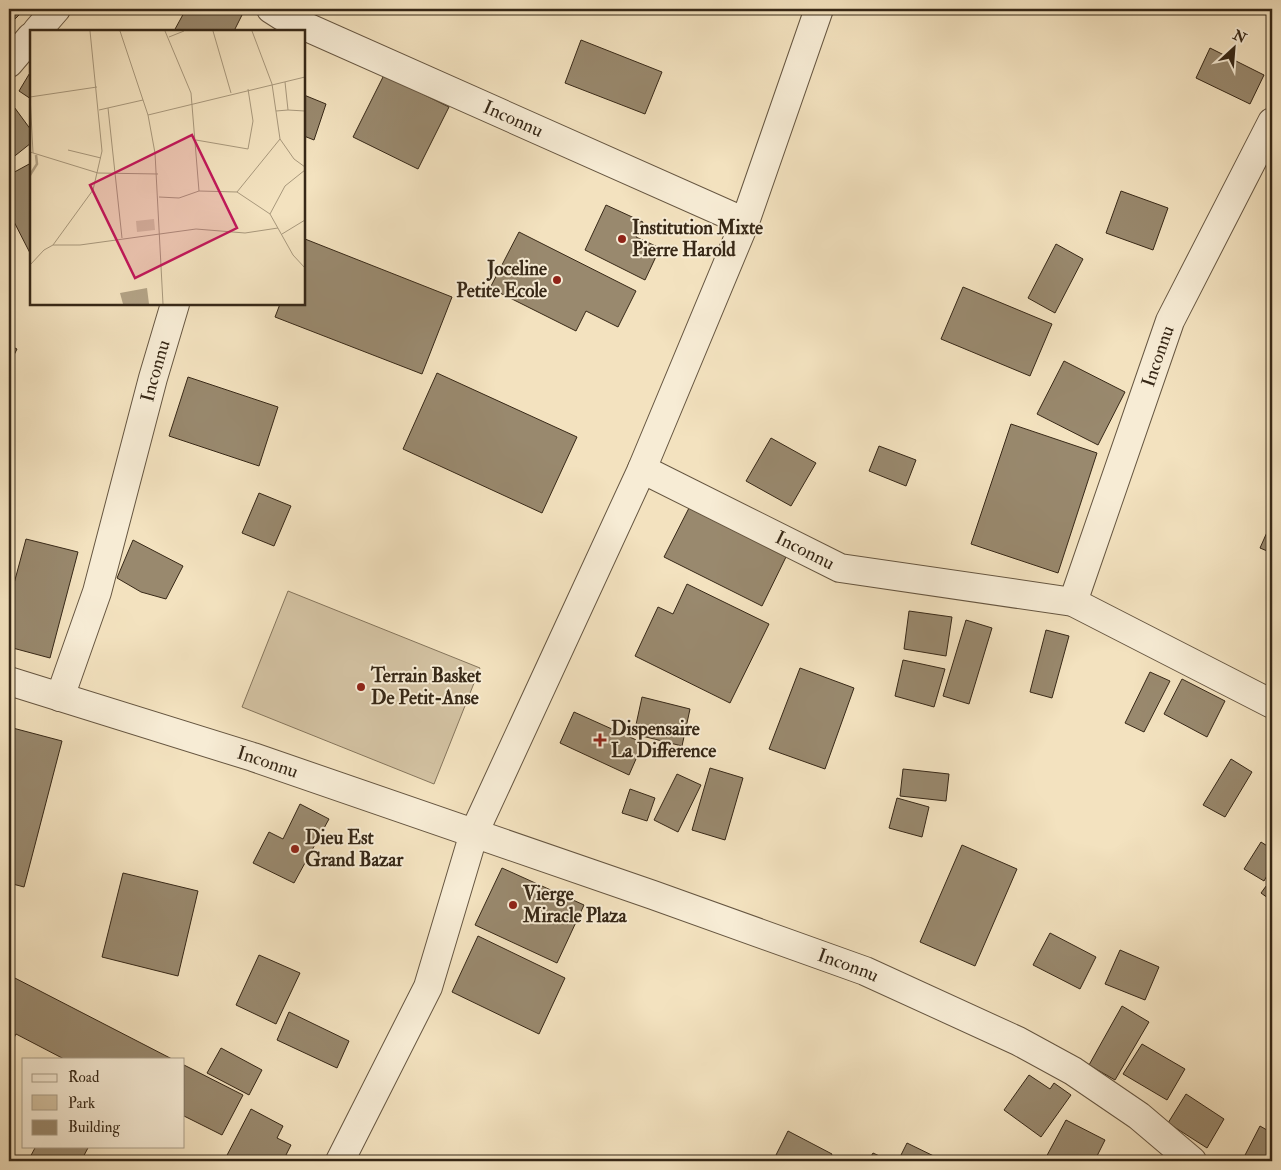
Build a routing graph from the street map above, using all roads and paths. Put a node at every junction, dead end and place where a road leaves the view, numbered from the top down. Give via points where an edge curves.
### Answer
1 (56, 9) edge
2 (819, 9) edge
3 (278, 16) edge
4 (37, 30) edge
5 (30, 38) edge
6 (9, 63) edge
7 (1272, 122) edge
8 (744, 222) junction
9 (175, 305) edge
10 (642, 469) junction
11 (1073, 602) junction
12 (9, 681) edge
13 (60, 697) junction
14 (1272, 704) edge
15 (474, 833) junction
16 (340, 1161) edge
17 (1192, 1161) edge

1 - 4 street
2 - 8 street
3 - 8 street, Inconnu
5 - 6 street
7 - 11 street, Inconnu via 1170,321
8 - 10 street
9 - 13 street, Inconnu via 97,592
10 - 11 street, Inconnu via 840,568
10 - 15 street
11 - 14 street, Inconnu
12 - 13 street, Inconnu
13 - 15 street, Inconnu via 254,757
15 - 16 street via 428,987
15 - 17 street, Inconnu via 865,971 1018,1040 1073,1071 1140,1116

